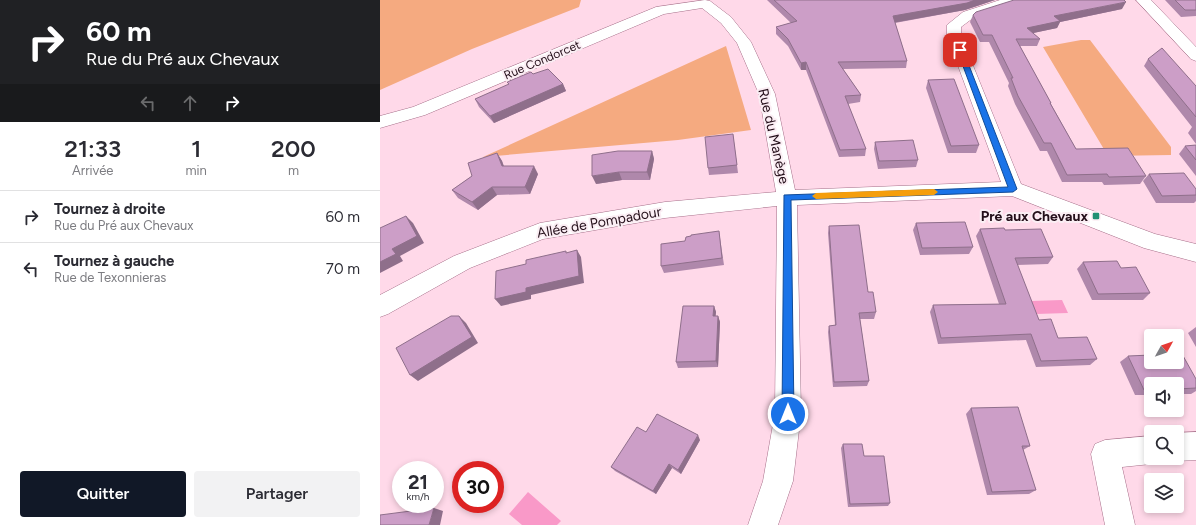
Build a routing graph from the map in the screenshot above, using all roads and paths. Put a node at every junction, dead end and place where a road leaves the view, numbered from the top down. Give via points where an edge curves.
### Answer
1 (1014, 0) edge
2 (1143, 0) edge
3 (707, 2) edge
4 (1196, 56) edge
5 (380, 122) edge
6 (1013, 189) junction
7 (787, 198) junction
8 (1196, 253) edge
9 (380, 307) edge
10 (1196, 446) edge
11 (1184, 447) edge
12 (1144, 451) edge
13 (763, 525) edge
14 (1120, 525) edge

1 - 6 street via 968,15 954,24 954,36
2 - 4 street
3 - 5 street, Rue Condorcet via 661,10 419,111
3 - 7 street, Rue du Manège via 744,42 767,94
6 - 7 street, Allée de Pompadour
6 - 8 street via 1152,242
7 - 9 street, Allée de Pompadour via 665,210 540,231 462,262
7 - 13 street, Rue du Manège via 788,414 778,481
10 - 11 street
12 - 14 street via 1105,454

